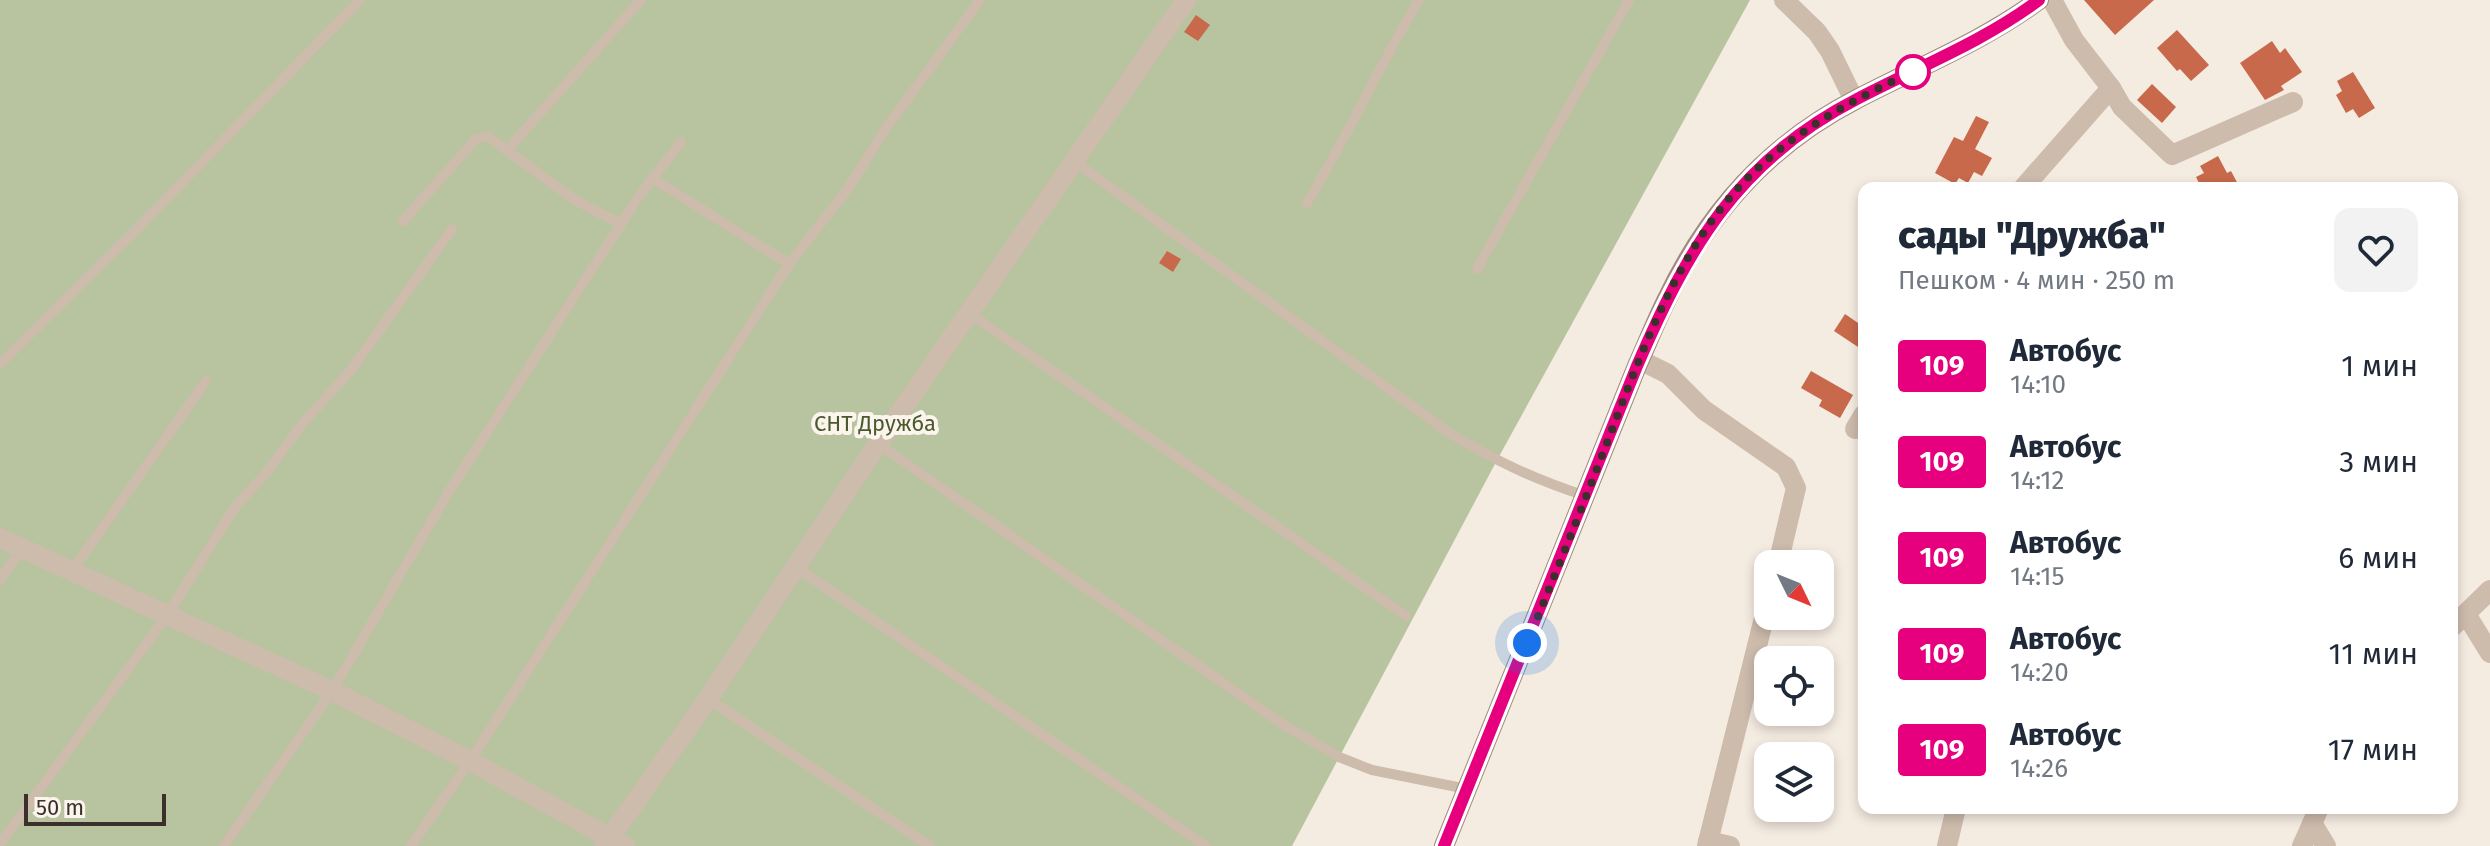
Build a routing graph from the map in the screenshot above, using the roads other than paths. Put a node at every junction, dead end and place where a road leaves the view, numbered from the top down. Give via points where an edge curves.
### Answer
1 (360, 0) edge
2 (641, 0) edge
3 (980, 0) edge
4 (1186, 0) edge
5 (1419, 0) edge
6 (1629, 0) edge
7 (1784, 0) edge
8 (2039, 0) edge
9 (2052, 0) edge
10 (2111, 88) junction
11 (1854, 100) junction
12 (2293, 102) dead end
13 (681, 142) dead end
14 (508, 149) junction
15 (1074, 161) junction
16 (652, 178) junction
17 (2028, 182) edge
18 (1307, 203) dead end
19 (403, 221) dead end
20 (621, 224) junction
21 (452, 229) dead end
22 (789, 264) junction
23 (1477, 269) dead end
24 (969, 313) junction
25 (1640, 360) junction
26 (0, 364) edge
27 (206, 381) dead end
28 (878, 444) junction
29 (1586, 496) junction
30 (0, 538) edge
31 (22, 548) junction
32 (1781, 550) edge
33 (794, 566) junction
34 (72, 571) junction
35 (0, 580) edge
36 (2490, 590) edge
37 (168, 614) junction
38 (1406, 616) dead end
39 (2459, 621) edge
40 (1761, 630) edge
41 (2490, 653) edge
42 (332, 691) junction
43 (708, 699) junction
44 (470, 761) junction
45 (1469, 789) junction
46 (1955, 814) edge
47 (2315, 816) edge
48 (613, 843) edge
49 (1708, 843) edge
50 (0, 844) edge
51 (224, 846) edge
52 (411, 846) edge
53 (930, 846) edge
54 (1206, 846) edge
55 (1444, 846) edge
56 (1730, 846) edge
57 (1947, 846) edge
58 (2302, 846) edge
59 (2326, 846) edge

1 - 26 lane
2 - 14 lane
3 - 22 lane
4 - 15 street
5 - 18 lane
6 - 23 lane
7 - 11 street via 1817,32
8 - 11 main road via 1973,42
9 - 10 street via 2074,40
10 - 12 street via 2122,107 2172,155
10 - 17 street
11 - 25 main road via 1765,161 1724,205 1688,259
13 - 16 lane
14 - 19 lane via 487,136 476,139
14 - 20 lane via 575,200
15 - 24 street
15 - 29 lane via 1448,432 1496,462
16 - 20 lane
16 - 22 lane
20 - 42 lane via 448,493
21 - 37 lane via 351,370 235,507
22 - 44 lane
24 - 28 street
24 - 38 lane
25 - 29 main road
25 - 32 street via 1668,374 1704,410 1786,467 1796,488
27 - 34 lane
28 - 33 street
28 - 45 lane via 1281,723 1372,770
29 - 45 main road
30 - 31 street
31 - 34 street
31 - 35 lane
33 - 43 street
33 - 54 lane
34 - 37 street
36 - 39 street
37 - 42 street
37 - 50 lane
39 - 41 street
40 - 49 street
42 - 44 street
42 - 51 lane
43 - 48 street
43 - 53 lane
44 - 48 street
44 - 52 lane
45 - 55 main road
46 - 57 street
47 - 58 street
47 - 59 street
49 - 56 street

